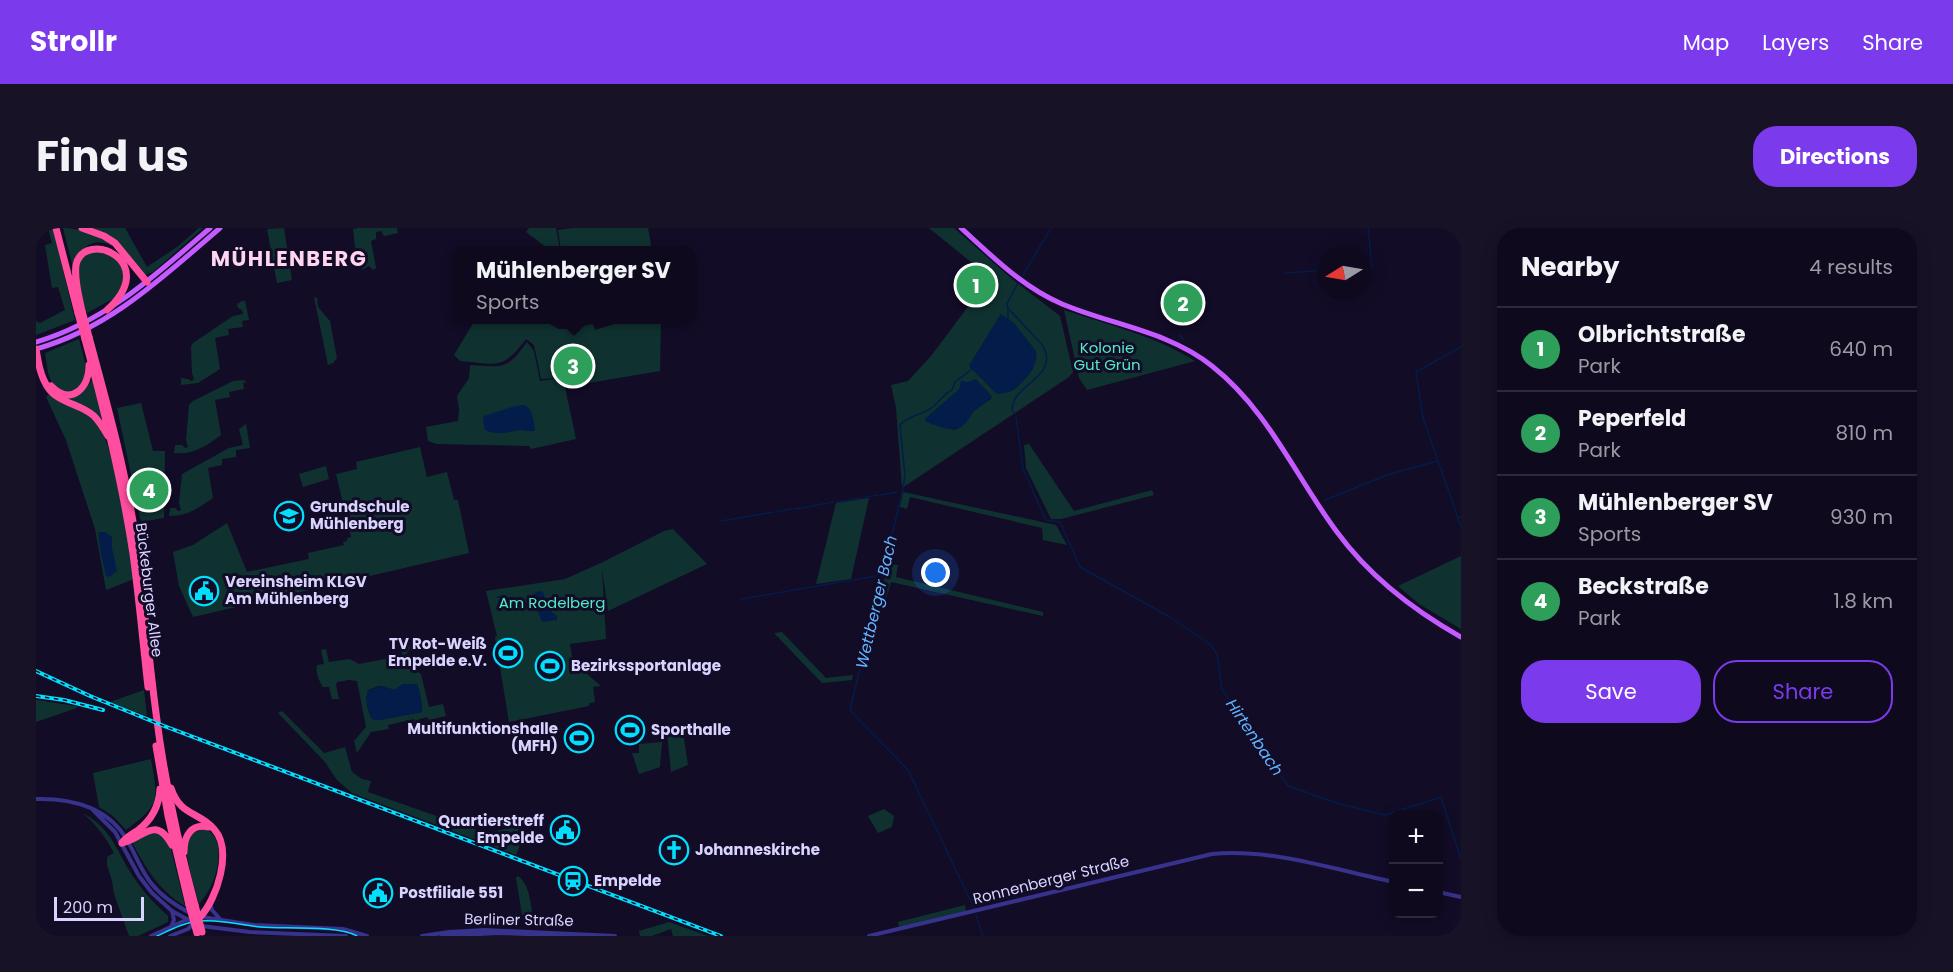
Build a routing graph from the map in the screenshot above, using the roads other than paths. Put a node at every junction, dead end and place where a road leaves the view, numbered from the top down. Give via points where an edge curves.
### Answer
1 (56, 228) edge
2 (61, 228) edge
3 (82, 228) edge
4 (210, 228) edge
5 (220, 228) edge
6 (961, 228) edge
7 (118, 252) junction
8 (147, 286) junction
9 (107, 310) junction
10 (80, 312) junction
11 (87, 338) junction
12 (37, 346) edge
13 (113, 452) junction
14 (131, 526) junction
15 (1461, 637) edge
16 (161, 766) junction
17 (36, 799) edge
18 (215, 830) junction
19 (125, 841) junction
20 (181, 863) junction
21 (1389, 881) edge
22 (214, 892) junction
23 (1443, 893) edge
24 (1461, 897) edge
25 (210, 903) junction
26 (172, 911) junction
27 (195, 911) junction
28 (187, 920) junction
29 (221, 920) junction
30 (194, 923) junction
31 (168, 929) junction
32 (200, 933) edge
33 (151, 936) edge
34 (170, 936) edge
35 (346, 936) edge
36 (367, 936) edge
37 (422, 936) edge
38 (442, 936) edge
39 (578, 936) edge
40 (615, 936) edge
41 (869, 936) edge

1 - 10 highway, Bückeburger Allee
2 - 10 highway, Bückeburger Allee
3 - 8 highway via 115,243
4 - 8 main road
5 - 8 main road
6 - 15 main road via 1011,273 1045,296 1152,334 1211,365 1264,420 1350,549 1401,598
7 - 8 highway
7 - 9 highway via 125,266 126,282
7 - 10 highway via 97,244 80,255 76,273
8 - 9 main road
8 - 12 main road via 99,323 69,338
9 - 12 main road
10 - 11 highway, Bückeburger Allee, bridge
11 - 12 highway via 88,379 73,394 53,389
11 - 13 highway, Bückeburger Allee
11 - 14 highway, Bückeburger Allee via 113,427
12 - 13 highway via 51,392 94,416
13 - 14 highway, Bückeburger Allee
14 - 16 highway, Bückeburger Allee
16 - 18 highway via 184,810
16 - 19 highway via 157,807 146,824
16 - 20 highway, Bückeburger Allee
17 - 19 street via 67,801 93,809
18 - 20 highway via 201,826 190,831
18 - 22 highway via 222,860
19 - 20 highway via 147,831 159,831 168,837
19 - 26 street via 143,881
19 - 27 street via 152,885 168,900
20 - 27 highway, Bückeburger Allee
21 - 41 street, Ronnenberger Straße via 1272,856 1212,854
22 - 25 highway
22 - 27 highway
23 - 24 street
25 - 27 highway
25 - 29 street
26 - 28 street
26 - 31 street via 174,920
27 - 28 street
27 - 29 street
27 - 30 street
27 - 32 highway, Bückeburger Allee, bridge
27 - 32 street
28 - 30 street
28 - 31 street
29 - 36 street via 335,928
30 - 32 street
30 - 34 street
31 - 33 street
32 - 35 street
37 - 40 street, Berliner Straße via 506,930
38 - 39 street, Berliner Straße

